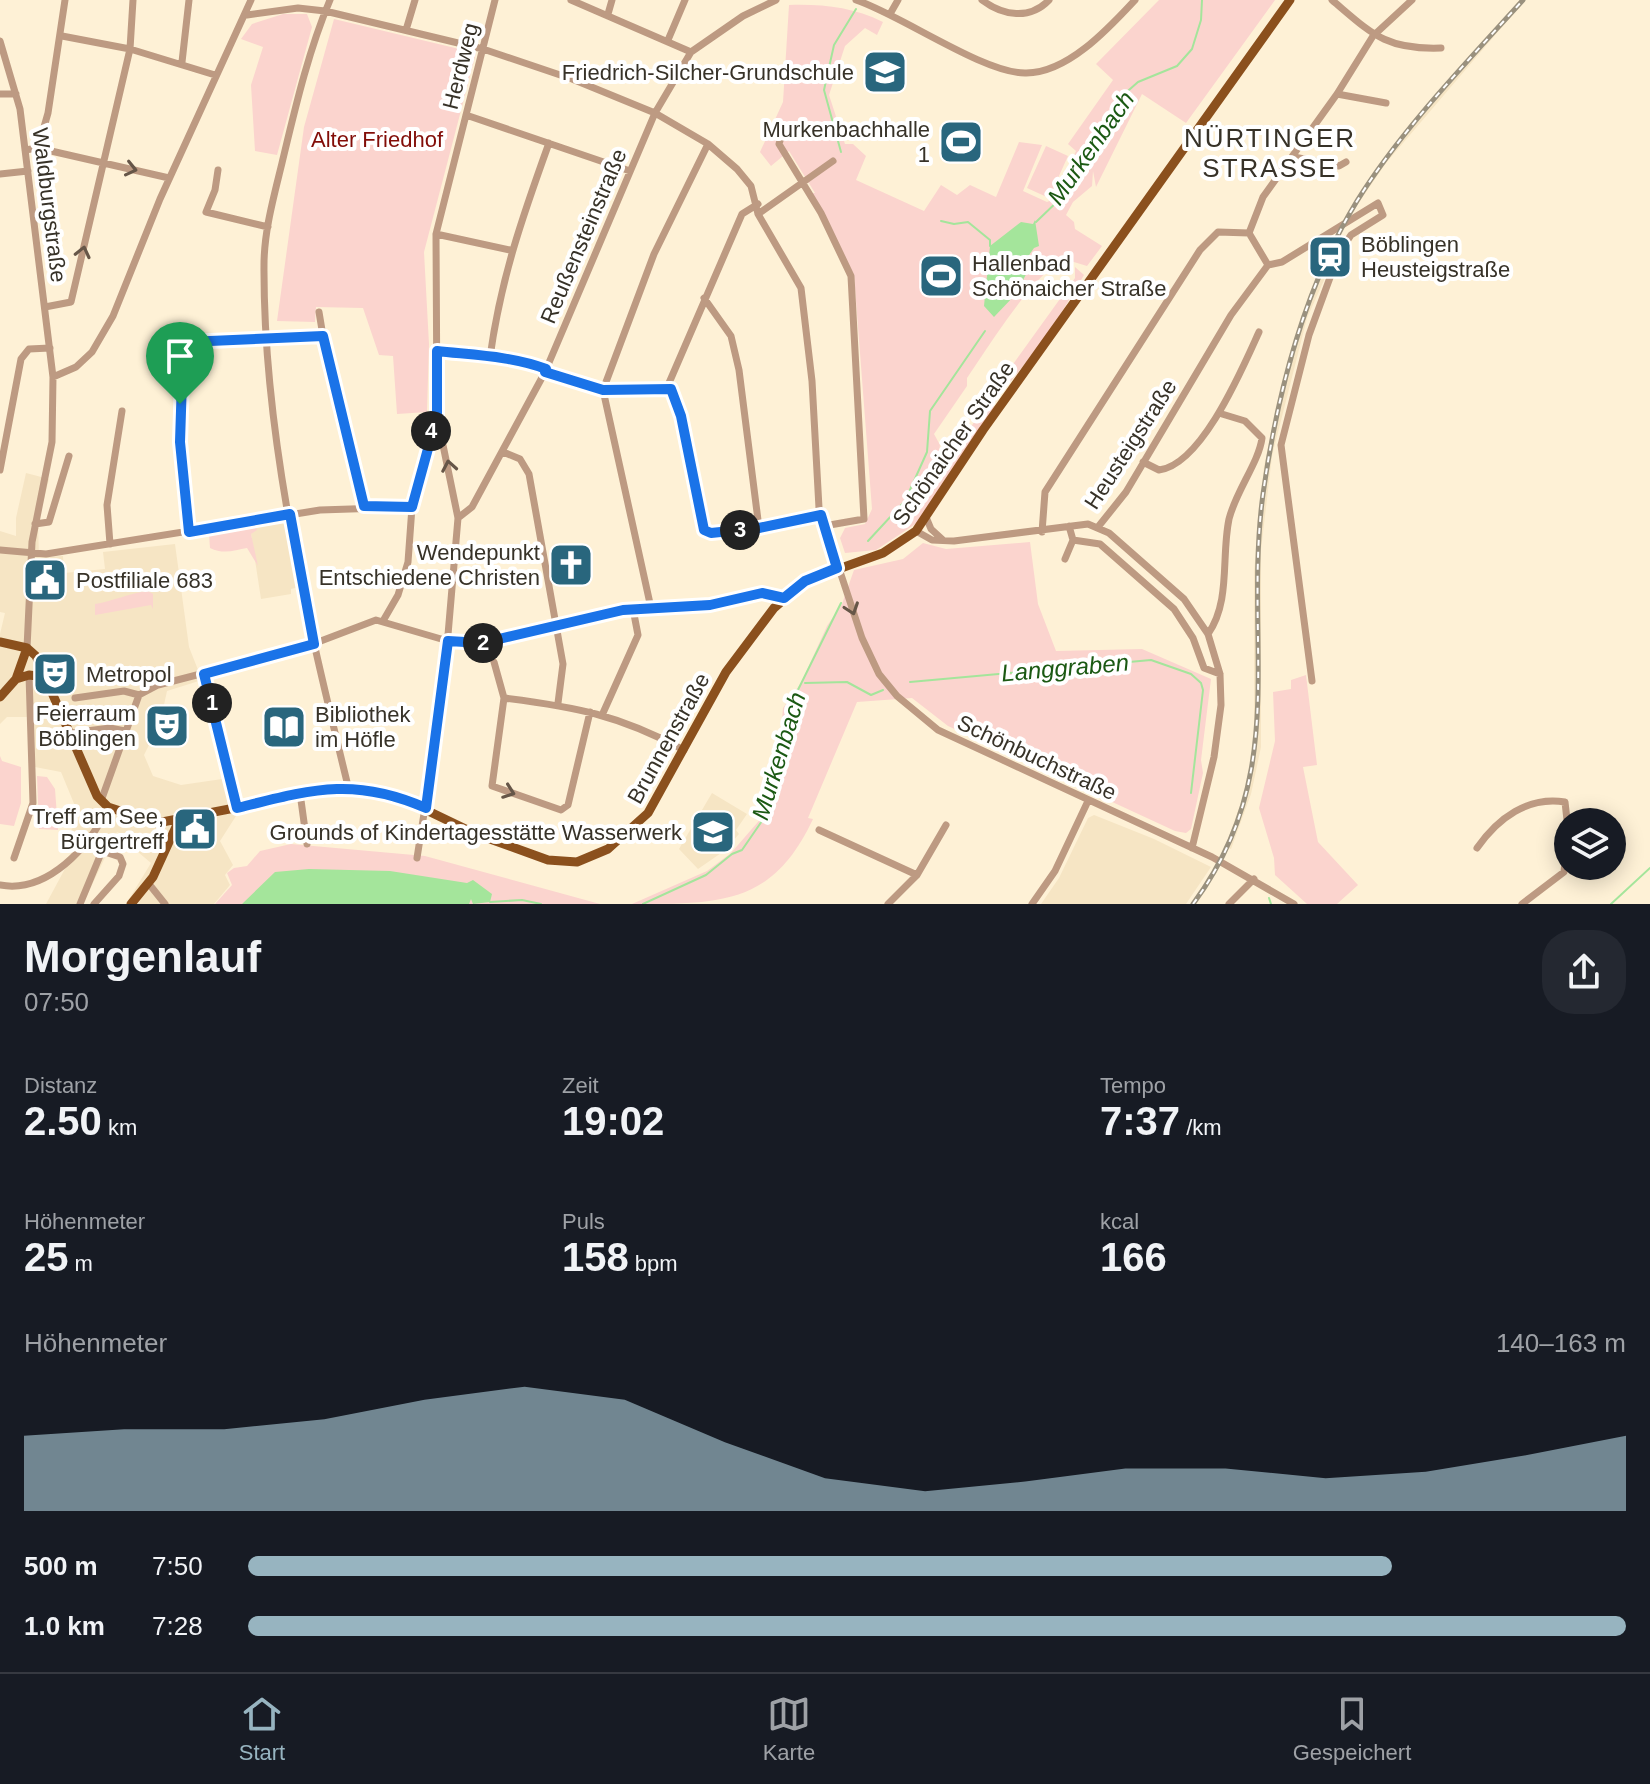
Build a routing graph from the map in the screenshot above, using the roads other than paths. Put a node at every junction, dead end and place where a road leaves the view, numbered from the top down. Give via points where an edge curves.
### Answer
1 (65, 0) edge
2 (133, 0) edge
3 (189, 0) edge
4 (251, 0) edge
5 (330, 0) edge
6 (415, 0) edge
7 (495, 0) edge
8 (571, 0) edge
9 (612, 0) edge
10 (685, 0) edge
11 (776, 0) edge
12 (856, 0) edge
13 (898, 0) edge
14 (982, 0) edge
15 (1049, 0) edge
16 (1135, 0) edge
17 (1292, 0) edge
18 (1332, 0) edge
19 (1412, 0) edge
20 (764, 2) edge
21 (325, 11) junction
22 (608, 14) junction
23 (890, 14) junction
24 (247, 15) junction
25 (406, 30) junction
26 (62, 36) junction
27 (1373, 36) junction
28 (668, 40) junction
29 (0, 41) edge
30 (1441, 48) dead end
31 (130, 49) junction
32 (483, 49) junction
33 (691, 52) junction
34 (182, 62) junction
35 (215, 75) junction
36 (0, 94) edge
37 (16, 94) junction
38 (1337, 94) junction
39 (1386, 103) dead end
40 (655, 113) junction
41 (466, 115) junction
42 (782, 134) dead end
43 (549, 143) junction
44 (708, 144) junction
45 (38, 148) junction
46 (25, 150) junction
47 (1294, 157) junction
48 (833, 161) dead end
49 (1346, 162) dead end
50 (104, 163) junction
51 (218, 170) dead end
52 (28, 171) junction
53 (630, 171) junction
54 (0, 174) edge
55 (169, 178) junction
56 (802, 183) junction
57 (758, 204) junction
58 (758, 214) junction
59 (268, 227) junction
60 (1249, 233) junction
61 (436, 234) junction
62 (510, 250) junction
63 (1268, 265) junction
64 (704, 298) junction
65 (45, 307) junction
66 (319, 312) dead end
67 (1259, 332) dead end
68 (323, 336) junction
69 (263, 341) junction
70 (50, 348) junction
71 (437, 351) junction
72 (490, 357) junction
73 (546, 371) junction
74 (53, 377) junction
75 (671, 389) junction
76 (603, 390) junction
77 (122, 411) dead end
78 (1222, 414) junction
79 (437, 416) junction
80 (503, 452) junction
81 (69, 456) dead end
82 (1143, 462) junction
83 (0, 470) edge
84 (364, 506) junction
85 (412, 507) junction
86 (290, 514) junction
87 (821, 515) junction
88 (926, 517) junction
89 (458, 518) junction
90 (35, 524) junction
91 (824, 526) junction
92 (1069, 526) junction
93 (1098, 527) junction
94 (759, 528) junction
95 (916, 531) junction
96 (189, 532) junction
97 (1042, 532) junction
98 (1073, 540) junction
99 (945, 541) junction
100 (110, 544) junction
101 (0, 550) edge
102 (32, 554) junction
103 (1065, 559) dead end
104 (837, 568) junction
105 (784, 598) junction
106 (651, 608) junction
107 (633, 609) junction
108 (451, 613) junction
109 (383, 621) junction
110 (555, 626) junction
111 (427, 633) junction
112 (1208, 634) junction
113 (448, 641) junction
114 (0, 642) edge
115 (314, 644) junction
116 (27, 648) junction
117 (494, 662) dead end
118 (204, 674) junction
119 (1220, 674) junction
120 (29, 675) junction
121 (46, 677) junction
122 (16, 679) junction
123 (1312, 681) dead end
124 (139, 695) junction
125 (0, 697) edge
126 (75, 698) dead end
127 (504, 698) junction
128 (558, 703) junction
129 (590, 712) junction
130 (603, 713) junction
131 (125, 731) junction
132 (71, 733) junction
133 (684, 750) junction
134 (348, 786) junction
135 (300, 793) junction
136 (1088, 801) junction
137 (104, 804) junction
138 (237, 808) junction
139 (426, 808) junction
140 (1566, 808) edge
141 (180, 818) junction
142 (157, 823) junction
143 (946, 825) dead end
144 (819, 830) dead end
145 (91, 840) junction
146 (166, 844) junction
147 (307, 844) dead end
148 (1192, 848) junction
149 (1477, 848) dead end
150 (102, 851) junction
151 (14, 858) dead end
152 (417, 858) dead end
153 (917, 875) junction
154 (1254, 879) junction
155 (1554, 880) edge
156 (149, 884) junction
157 (0, 885) edge
158 (80, 904) edge
159 (94, 904) edge
160 (131, 904) edge
161 (165, 904) edge
162 (888, 904) edge
163 (1032, 904) edge
164 (1229, 904) edge
165 (1294, 904) edge
166 (1522, 904) edge

1 - 26 street
2 - 31 street
3 - 34 street
4 - 24 street
5 - 21 street
6 - 25 street
7 - 32 street, Herdweg
8 - 22 street
9 - 22 street
10 - 28 street
11 - 20 street, Reußensteinstraße
12 - 23 street
13 - 23 street
14 - 15 street via 1009,14 1025,14
16 - 23 street via 1064,61 1023,74 980,59
17 - 88 main road, Schönaicher Straße
18 - 27 street
19 - 27 street
20 - 33 street, Reußensteinstraße
21 - 24 street via 298,8
21 - 25 street
21 - 59 street
22 - 28 street
24 - 35 street
25 - 32 street
26 - 31 street
26 - 45 street
27 - 30 street via 1417,48
27 - 38 street
28 - 33 street
29 - 37 street, Waldburgstraße
31 - 34 street
31 - 50 street
32 - 40 street
32 - 41 street, Herdweg
33 - 40 street, Reußensteinstraße
34 - 35 street
35 - 55 street
36 - 37 street
37 - 46 street, Waldburgstraße
38 - 39 street
38 - 47 street
40 - 44 street
40 - 53 street, Reußensteinstraße
41 - 43 street
41 - 61 street, Herdweg
42 - 56 street via 779,144
43 - 53 street
43 - 62 street
44 - 57 street via 751,186
44 - 76 street via 654,254
45 - 46 street
45 - 50 street
46 - 52 street, Waldburgstraße
47 - 49 street via 1339,166
47 - 60 street via 1263,197
48 - 56 street
50 -> 55 street
65 -> 50 street via 71,302
51 - 59 street via 206,212
52 - 54 street
52 - 65 street, Waldburgstraße
53 - 73 street, Reußensteinstraße
55 - 74 street via 92,352
56 - 58 street
56 - 91 street via 851,276 864,519
57 - 58 street
57 - 64 street via 742,214
58 - 87 street, Schönbuchstraße via 801,288
59 - 69 street
60 - 63 street
60 - 97 street via 1218,232 1200,250 1045,492
61 - 62 street
61 - 71 street, Herdweg
62 - 72 street
63 - 82 street, Heusteigstraße via 1231,315
63 - 123 street, Heusteigstraße via 1282,262 1378,203 1383,215 1351,235 1324,286 1281,445
64 - 75 street
64 - 94 street via 731,336
65 - 70 street, Waldburgstraße
66 - 68 street
67 - 78 street
68 - 69 street
68 - 84 street
69 - 86 street
69 - 96 street via 185,344 180,442
70 - 74 street, Waldburgstraße
70 - 83 street via 29,349 21,359
71 - 72 street
71 - 79 street, Herdweg
72 - 73 street
73 - 76 street
73 - 80 street, Reußensteinstraße
74 - 90 street, Waldburgstraße via 52,442
75 - 76 street
75 - 94 street via 704,530
76 - 106 street
77 - 100 street via 107,505
78 - 82 street via 1175,464 1159,470
78 - 112 street via 1245,421 1262,438 1238,487 1229,521 1219,618
79 - 85 street, Herdweg
89 -> 79 street
80 - 89 street, Reußensteinstraße via 472,507
80 - 110 street via 520,459 529,474
81 - 90 street via 51,519
82 - 93 street, Heusteigstraße
84 - 85 street
84 - 86 street
85 - 109 street, Herdweg via 408,562
86 - 96 street
86 - 115 street
87 - 91 street, Schönbuchstraße
87 - 94 street
88 - 95 main road, Schönaicher Straße
88 - 99 street
89 - 108 street
90 - 102 street, Waldburgstraße
91 - 104 street, Schönbuchstraße
92 - 93 street, Heusteigstraße
92 - 97 street, Heusteigstraße
92 - 98 street
93 - 112 street via 1167,581
95 - 99 street, Heusteigstraße
95 - 104 main road, Schönaicher Straße via 883,553
96 - 100 street
97 - 99 street, Heusteigstraße
98 - 103 street
98 - 119 street via 1100,544 1159,594 1185,623 1204,668
100 - 102 street
101 - 102 street
102 - 116 street, Waldburgstraße
104 - 105 main road, Schönaicher Straße via 805,581
104 -> 136 street, Schönbuchstraße via 872,663 909,708 961,743
105 - 106 street via 762,593 710,605
105 - 133 main road, Brunnenstraße via 726,672
106 - 107 street
107 - 110 street
107 - 130 street via 638,635
108 - 111 street via 443,629
108 - 113 street
109 - 111 street
109 - 115 street via 367,622
110 - 113 street via 482,643
110 - 128 street via 563,664
111 - 113 street
112 - 119 street
113 - 139 street
114 - 116 main road
115 - 118 street
115 - 134 street
116 - 121 main road
116 - 122 main road
117 - 127 street
118 - 124 street
118 - 138 street
119 - 148 street via 1214,757
120 - 121 main road
120 - 122 main road
120 - 151 street via 33,803
121 - 132 main road
122 - 125 main road
124 - 126 street via 124,691
124 - 131 street
127 - 128 street
127 -> 129 street via 492,786 561,810 570,801
128 - 129 street
129 - 130 street
130 - 133 street
131 - 132 street
131 - 137 street
132 - 137 main road
133 - 139 main road, Brunnenstraße via 643,819 586,861 532,855
134 - 135 main road
134 - 139 main road, Brunnenstraße
135 - 138 main road
135 - 147 street
136 - 148 street, Schönbuchstraße
136 - 163 street via 1055,871
137 - 142 main road
137 - 145 street
138 - 141 main road
139 - 152 street
140 - 149 street via 1565,802 1548,799 1528,803 1502,820
141 - 142 main road
141 - 146 main road
142 - 146 main road
143 - 153 street
144 - 153 street
145 - 150 street
145 - 157 street via 54,871 17,889
146 - 156 main road
148 - 154 street, Schönbuchstraße
150 - 158 street
150 - 159 street via 120,857 123,864
153 - 162 street
154 - 164 street
154 - 165 street, Schönbuchstraße
155 - 166 street
156 - 160 main road
156 - 161 street

